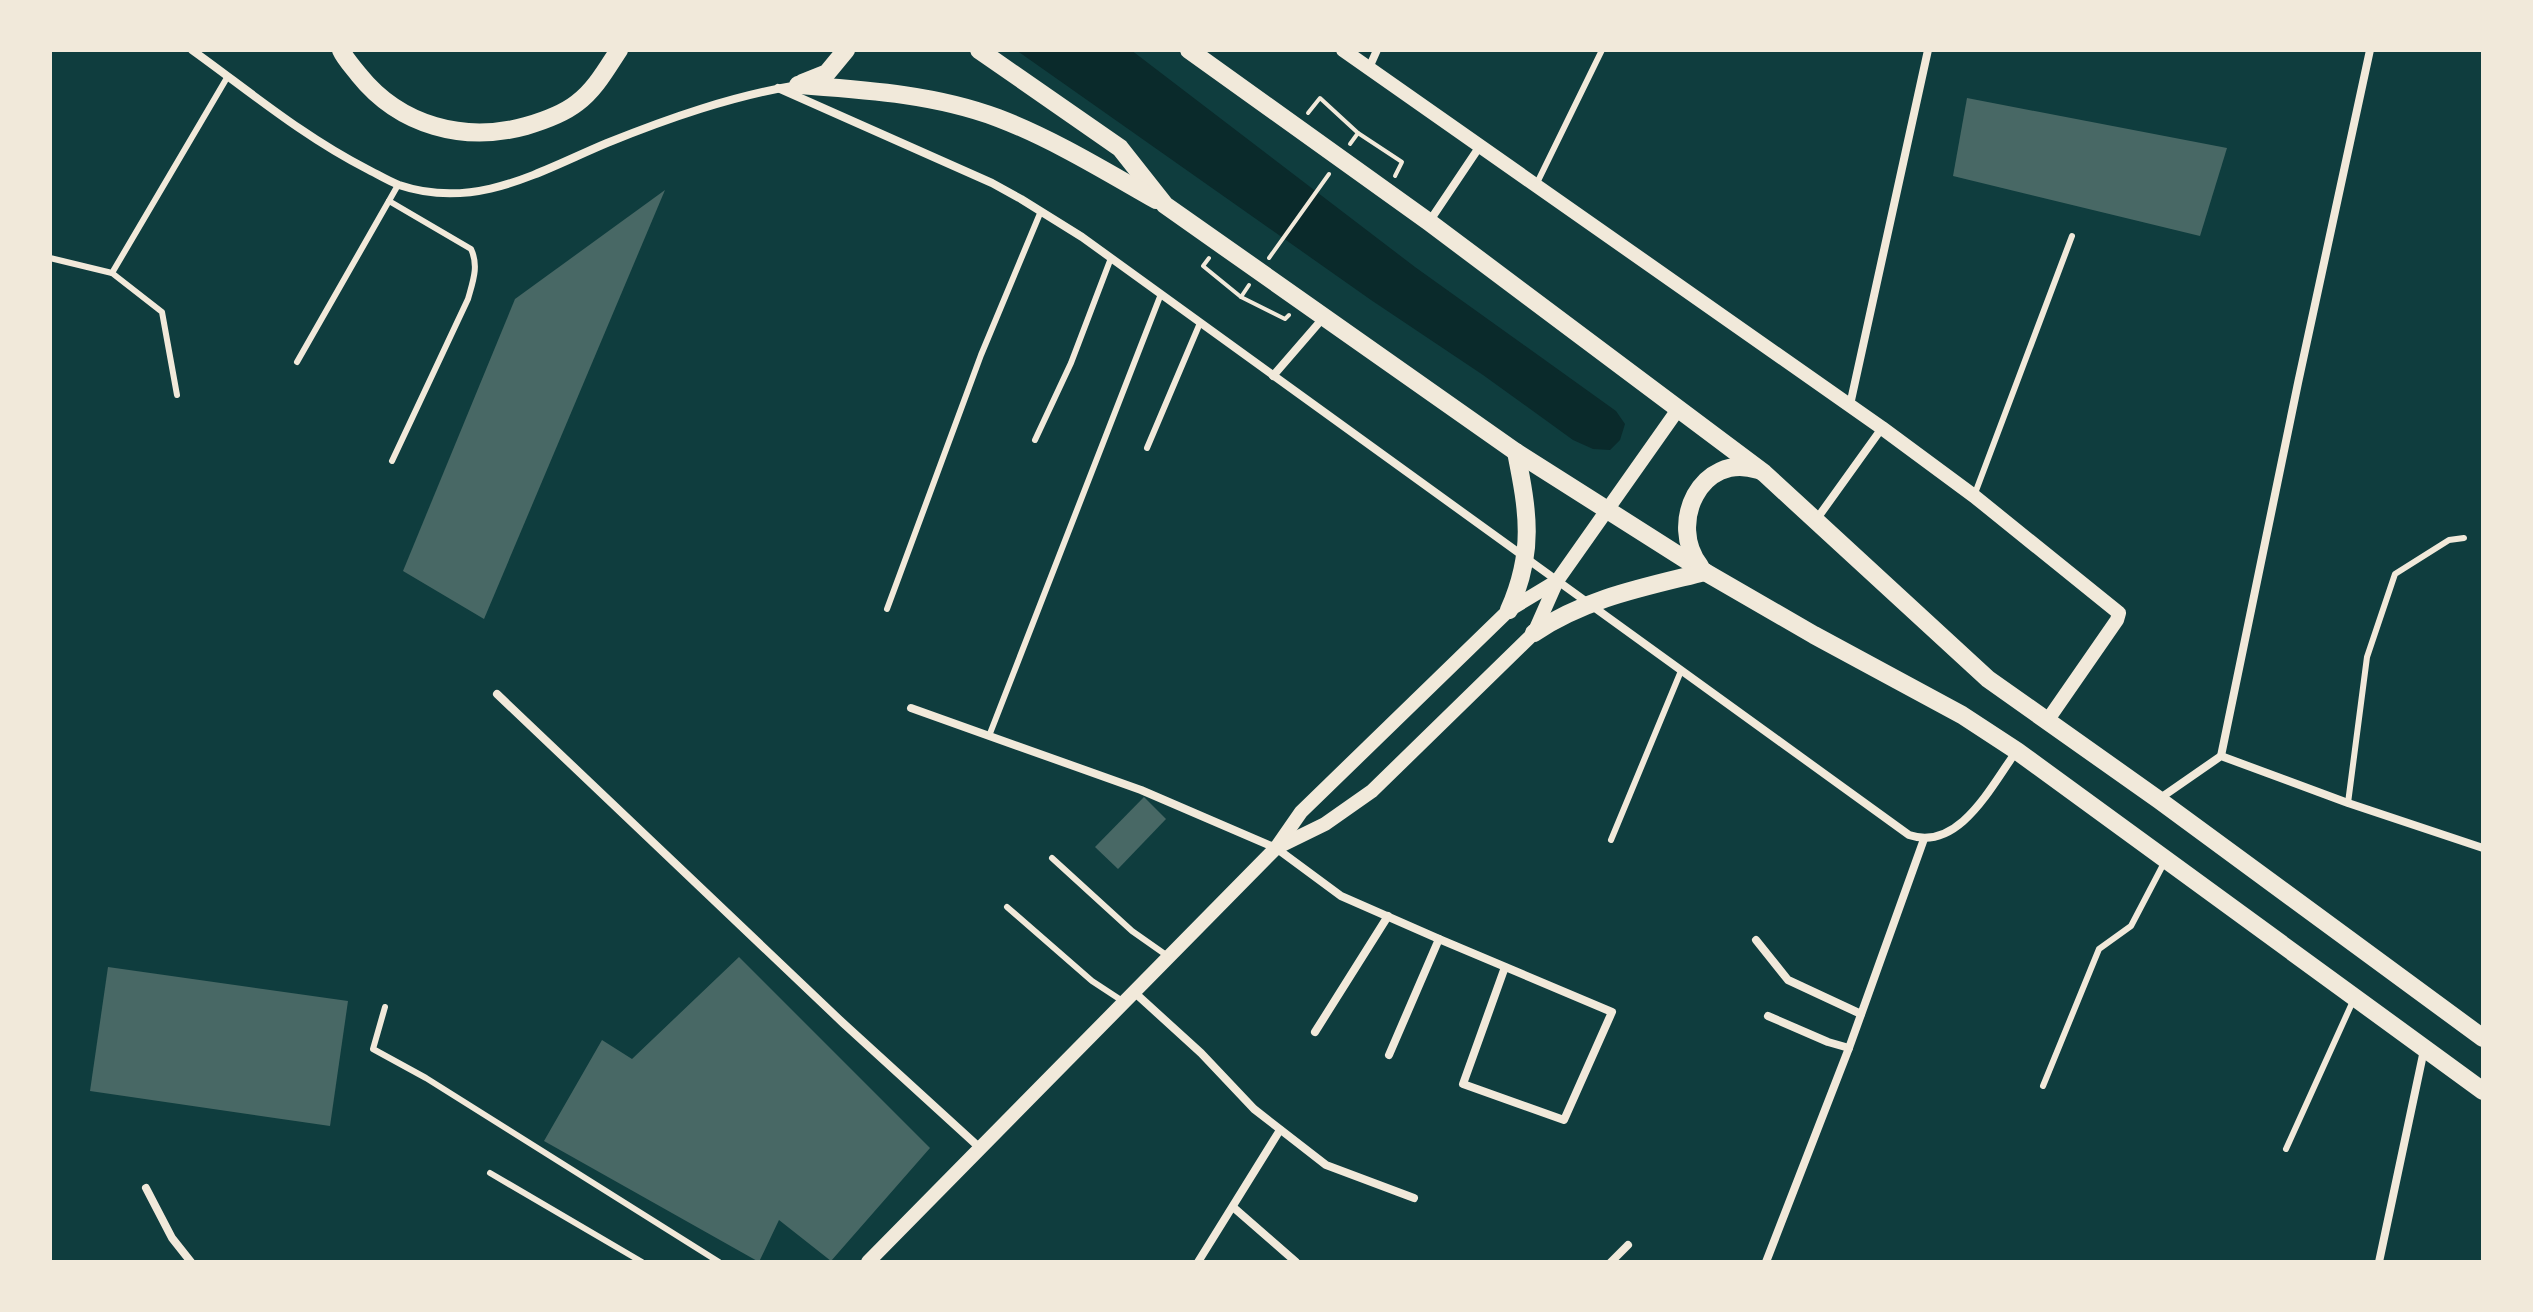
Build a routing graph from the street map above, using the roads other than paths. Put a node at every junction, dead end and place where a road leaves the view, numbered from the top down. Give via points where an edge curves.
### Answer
1 (192, 50) edge
2 (341, 50) edge
3 (619, 50) edge
4 (846, 50) edge
5 (979, 50) edge
6 (1189, 50) edge
7 (1343, 50) edge
8 (1377, 50) edge
9 (1602, 50) edge
10 (1928, 50) edge
11 (2370, 50) edge
12 (1369, 68) junction
13 (228, 76) junction
14 (798, 85) junction
15 (778, 88) junction
16 (1480, 146) junction
17 (398, 185) junction
18 (1536, 185) junction
19 (389, 201) junction
20 (1165, 205) junction
21 (1041, 211) junction
22 (1429, 222) junction
23 (2072, 236) dead end
24 (50, 258) edge
25 (1111, 258) junction
26 (112, 273) junction
27 (1161, 294) junction
28 (1324, 317) junction
29 (1200, 323) junction
30 (297, 362) dead end
31 (1273, 376) junction
32 (177, 395) dead end
33 (1850, 405) junction
34 (1679, 408) junction
35 (1882, 428) junction
36 (1035, 440) dead end
37 (1147, 448) dead end
38 (1516, 452) junction
39 (392, 461) dead end
40 (1764, 473) junction
41 (1974, 496) junction
42 (1608, 511) junction
43 (1816, 520) junction
44 (2464, 538) dead end
45 (1526, 559) junction
46 (1705, 572) junction
47 (1557, 581) junction
48 (1587, 603) junction
49 (887, 609) dead end
50 (1509, 610) junction
51 (1534, 633) junction
52 (1681, 671) junction
53 (497, 694) dead end
54 (911, 708) dead end
55 (2047, 721) junction
56 (989, 736) junction
57 (2017, 751) junction
58 (2221, 756) junction
59 (2159, 800) junction
60 (2348, 803) junction
61 (1924, 839) junction
62 (1611, 840) dead end
63 (1276, 848) junction
64 (2483, 848) edge
65 (1052, 858) dead end
66 (2166, 860) junction
67 (1007, 907) dead end
68 (1388, 916) junction
69 (1439, 939) junction
70 (1756, 940) dead end
71 (1169, 957) junction
72 (1505, 967) junction
73 (1129, 997) junction
74 (2355, 998) junction
75 (385, 1007) dead end
76 (1861, 1014) junction
77 (1768, 1016) dead end
78 (1315, 1032) dead end
79 (2483, 1038) edge
80 (1849, 1048) junction
81 (2424, 1049) junction
82 (1389, 1055) dead end
83 (2043, 1086) dead end
84 (2483, 1091) edge
85 (1280, 1130) junction
86 (980, 1148) junction
87 (2286, 1149) dead end
88 (490, 1173) dead end
89 (146, 1188) dead end
90 (1414, 1198) dead end
91 (1233, 1207) junction
92 (1628, 1245) dead end
93 (191, 1262) edge
94 (642, 1262) edge
95 (719, 1262) edge
96 (868, 1262) edge
97 (1198, 1262) edge
98 (1296, 1262) edge
99 (1611, 1262) edge
100 (1766, 1262) edge
101 (2379, 1262) edge

1 - 13 street
2 - 3 highway via 373,93 401,113 433,128 472,133 520,128 577,104
4 - 14 highway via 827,73
5 - 20 highway via 1120,148
6 - 22 highway
7 - 12 street
8 - 12 street
9 - 18 lane
10 - 33 street
11 - 58 street
12 - 16 street
13 - 17 street via 328,149
13 - 26 lane
14 - 15 street
14 - 20 highway via 932,99 997,118 1083,158
15 - 17 street via 697,110 526,179 477,191 432,192
15 - 21 street via 961,169
16 - 18 street
16 - 22 street
17 - 19 lane
18 - 33 street
19 - 30 lane
19 - 39 lane via 471,249 476,271 462,314
20 - 28 highway
21 - 25 street
21 - 49 lane
22 - 34 highway
23 - 41 lane
24 - 26 lane
25 - 27 street
25 - 36 lane
26 - 32 lane via 162,312
27 - 29 street
27 - 56 lane
28 - 31 street
28 - 38 highway
29 - 31 street
29 - 37 lane
31 - 45 street
33 - 35 street
34 - 40 highway
34 - 42 street
35 - 41 street
35 - 43 street
38 - 42 highway
38 - 45 highway via 1527,506
40 - 43 highway
40 - 46 highway via 1729,468 1707,480 1692,499 1686,534
41 - 55 street via 2119,613
42 - 46 highway
42 - 47 street
43 - 55 highway via 1988,679
44 - 60 lane via 2449,540 2395,574 2367,657
45 - 47 street
45 - 50 highway
46 - 48 highway
46 - 57 highway
47 - 48 street
47 - 50 street
47 - 51 street
48 - 51 highway
48 - 52 street
50 - 63 street via 1301,812
51 - 63 street via 1372,791 1325,824
52 - 61 street via 1902,832
52 - 62 lane
53 - 86 street
54 - 56 street
55 - 59 highway
56 - 63 street via 1141,790
57 - 61 street via 1969,816 1939,837
57 - 66 highway
58 - 59 street
58 - 60 street
59 - 79 highway
60 - 64 street
61 - 76 street
63 - 68 street via 1341,896
63 - 71 street
65 - 71 lane via 1132,931
66 - 74 highway
66 - 83 lane via 2131,926 2099,949
67 - 73 lane via 1092,981
68 - 69 street
68 - 78 street
69 - 72 street
69 - 82 street
70 - 76 street via 1788,980
71 - 73 street
72 - 72 street via 1463,1084 1564,1120 1612,1012
73 - 85 street via 1201,1053
73 - 86 street
74 - 81 highway
74 - 87 lane
75 - 95 lane via 373,1049
76 - 80 street
77 - 80 street
80 - 100 street
81 - 84 highway
81 - 101 street
85 - 90 street via 1326,1165
85 - 91 street
86 - 96 street
88 - 94 lane
89 - 93 street
91 - 97 street
91 - 98 street
92 - 99 street

